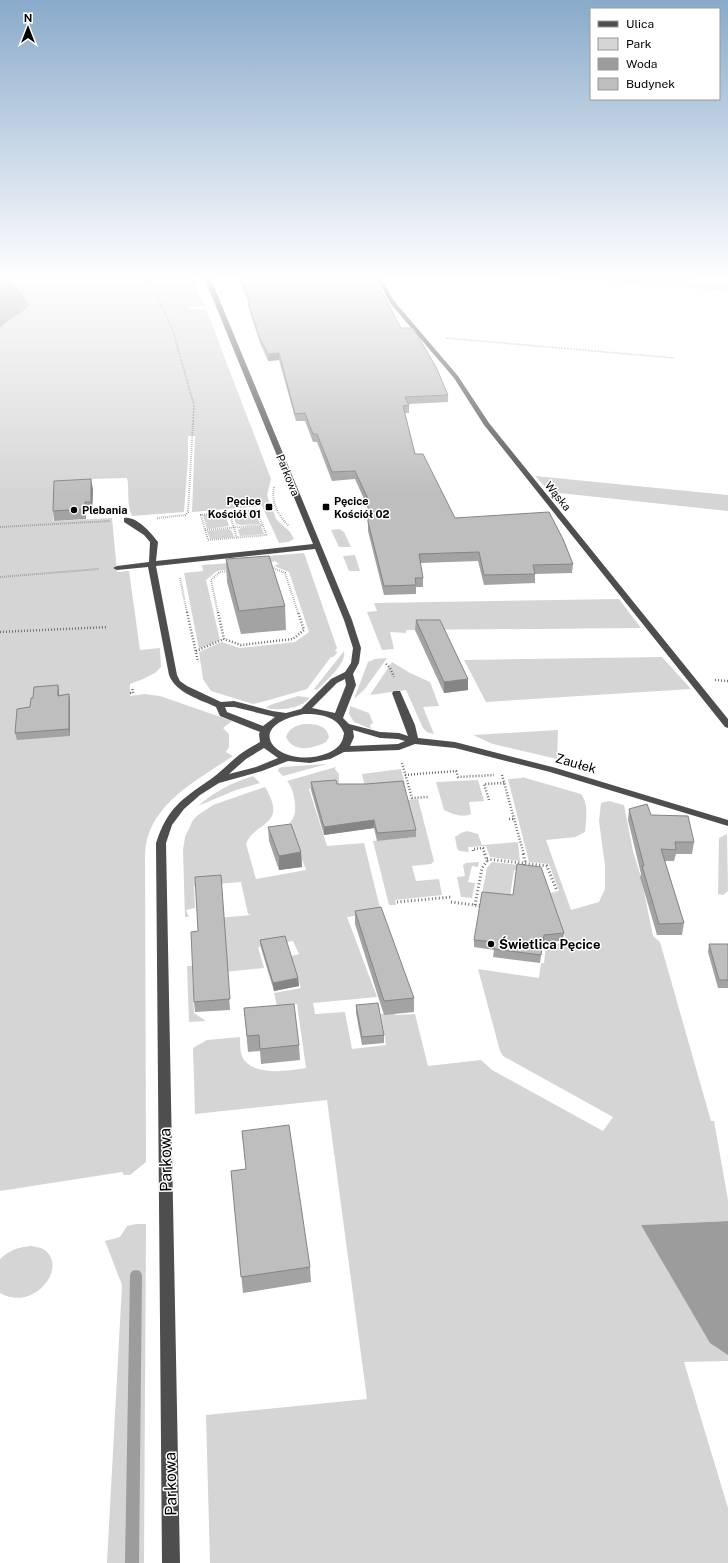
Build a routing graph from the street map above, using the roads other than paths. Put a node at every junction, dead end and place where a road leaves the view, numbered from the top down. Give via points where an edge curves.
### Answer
1 (237, 350) edge
2 (434, 350) edge
3 (127, 520) road end
4 (317, 546) junction
5 (152, 563) junction
6 (117, 568) road end
7 (349, 674) junction
8 (397, 694) dead end
9 (220, 706) junction
10 (304, 711) junction
11 (285, 715) junction
12 (338, 718) junction
13 (347, 726) junction
14 (728, 726) edge
15 (266, 731) junction
16 (414, 741) junction
17 (266, 743) junction
18 (342, 749) junction
19 (288, 758) junction
20 (215, 781) junction
21 (728, 823) edge
22 (171, 1563) edge

1 - 4 street, Parkowa
2 - 14 street, Wąska via 456,377 486,424
3 - 5 street via 152,539
4 - 5 street
4 - 7 street, Parkowa via 356,642 358,652
5 - 6 street
5 - 9 street via 175,680 184,688
7 - 10 street via 334,681
7 - 12 street, Parkowa via 351,685
8 - 16 street
9 - 11 street via 234,704
9 - 15 street via 223,714
10 - 11 street
10 - 12 street
11 - 15 street via 274,721
12 - 13 street
13 - 16 street, Zaułek via 380,735 402,736
13 - 18 street via 349,737
15 - 17 street
16 - 18 street, Zaułek via 399,747
16 - 21 street, Zaułek via 449,744 553,770
17 - 19 street via 274,752
17 - 20 street, Parkowa via 243,757
18 - 19 street via 333,755 314,760
19 - 20 street, Parkowa
20 - 22 street, Parkowa via 196,793 175,812 161,842

